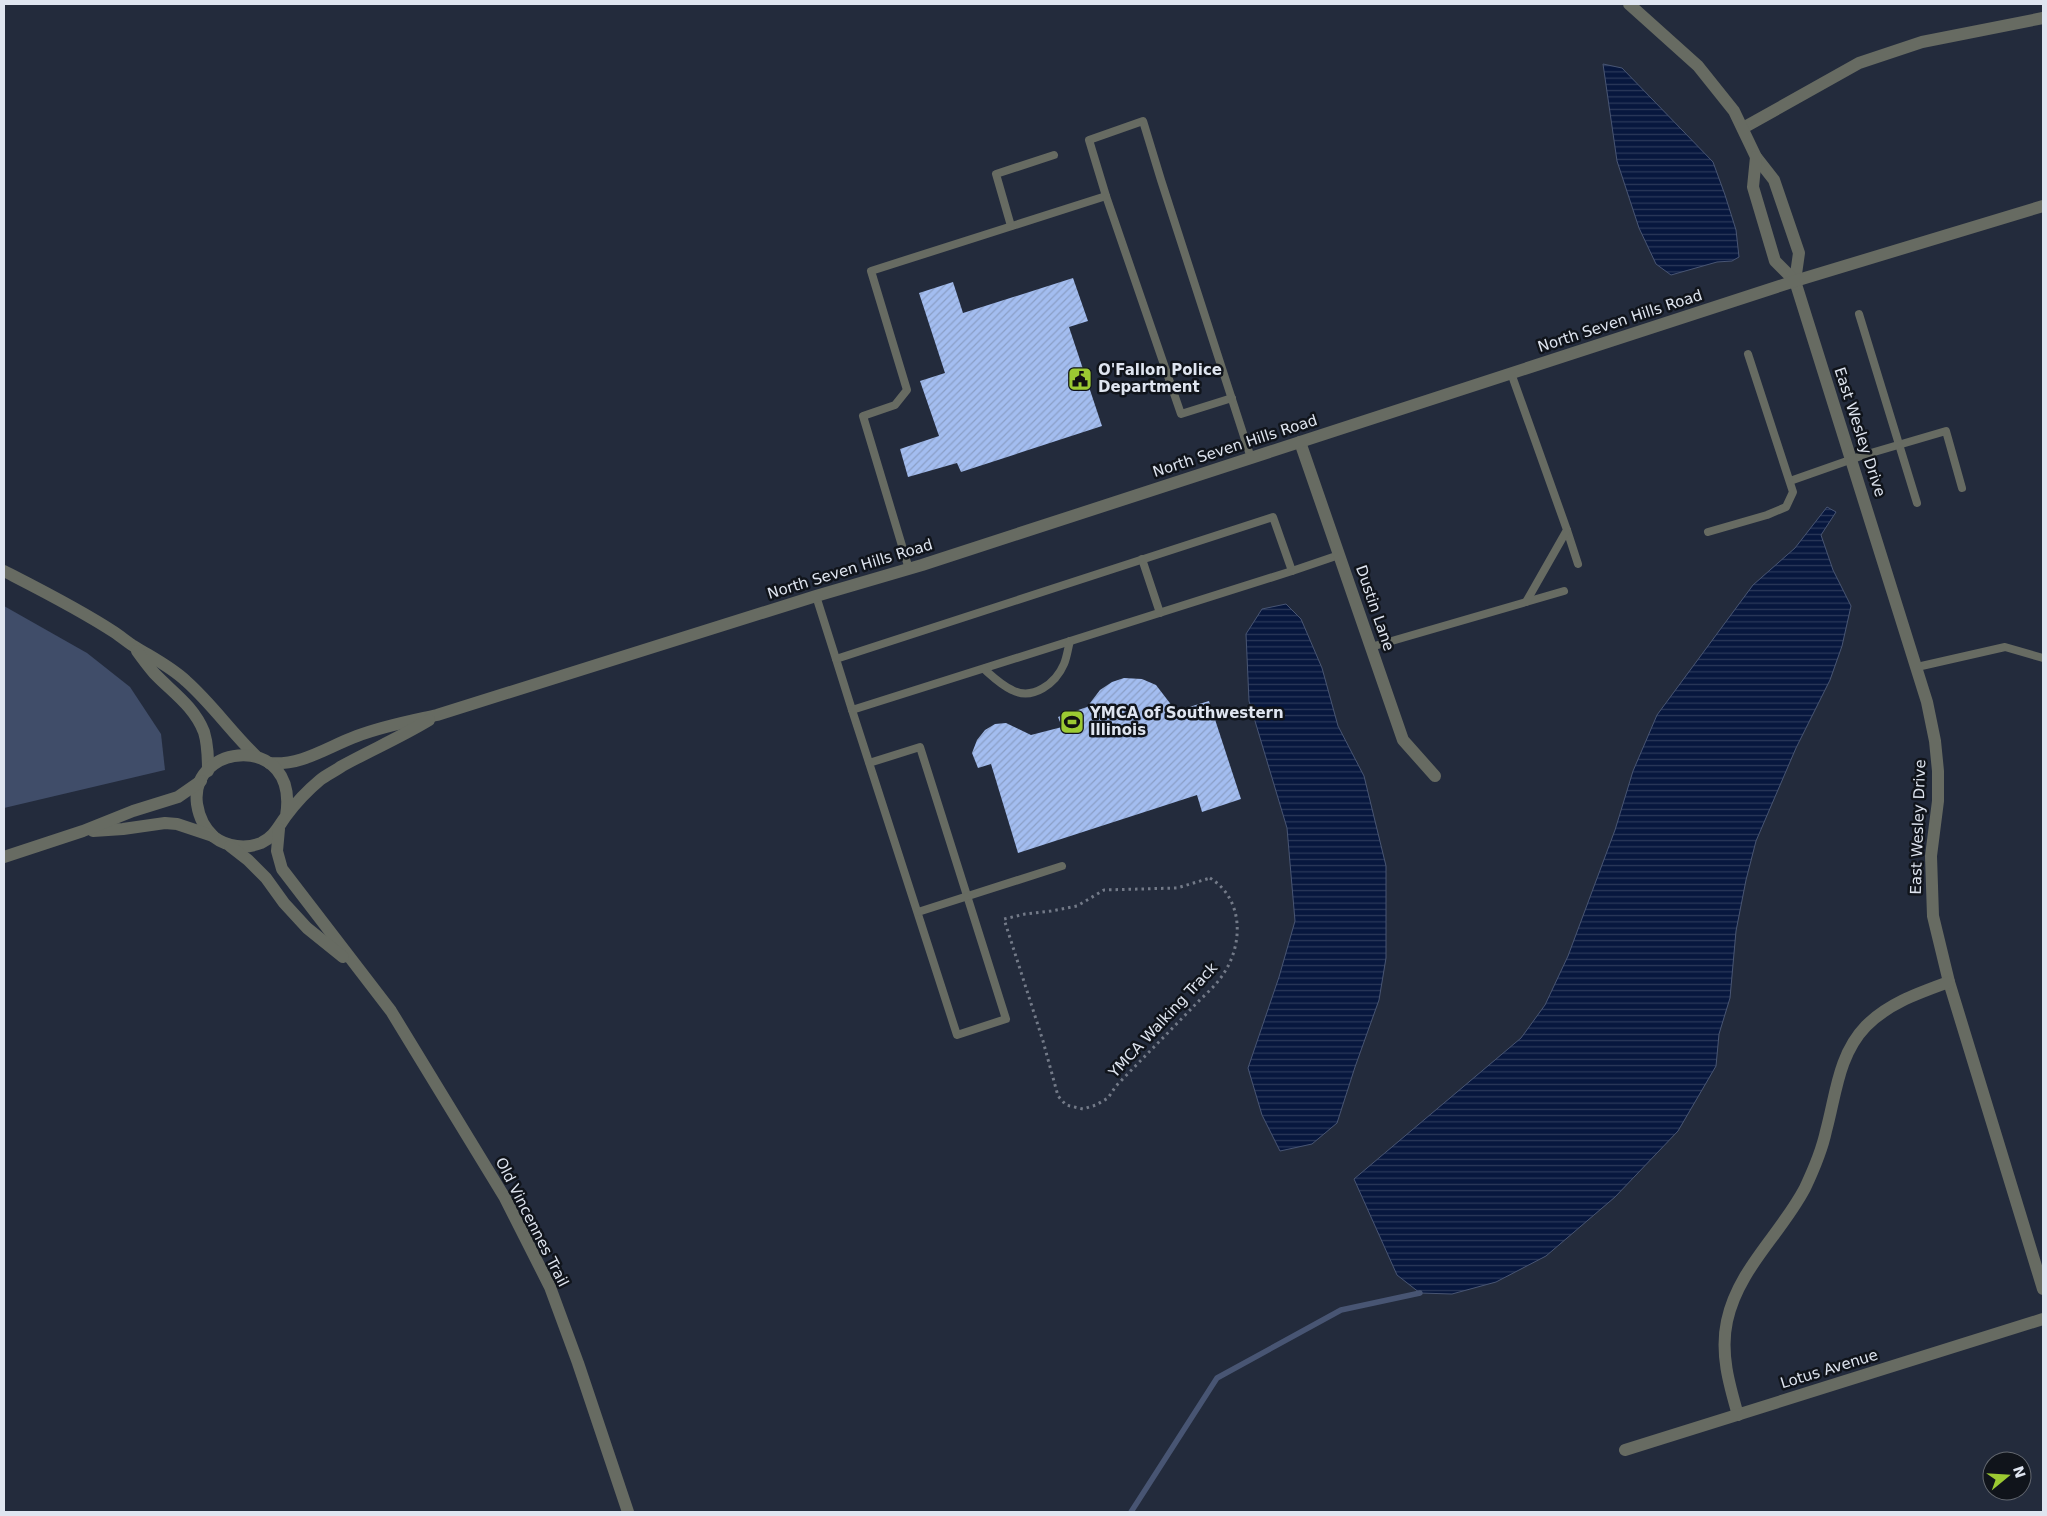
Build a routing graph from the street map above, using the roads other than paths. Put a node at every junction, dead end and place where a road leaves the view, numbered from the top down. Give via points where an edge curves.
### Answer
1 (1630, 4) edge
2 (2043, 18) edge
3 (1743, 128) junction
4 (1054, 155) dead end
5 (1756, 157) junction
6 (1106, 196) junction
7 (2043, 206) edge
8 (1011, 226) junction
9 (1795, 281) junction
10 (1859, 314) dead end
11 (1748, 354) dead end
12 (1511, 373) junction
13 (1232, 398) junction
14 (1300, 442) junction
15 (1899, 445) junction
16 (1251, 458) junction
17 (1852, 460) junction
18 (1790, 481) junction
19 (1962, 488) dead end
20 (1917, 503) dead end
21 (1567, 530) junction
22 (1708, 532) dead end
23 (1339, 554) junction
24 (1142, 559) junction
25 (1578, 564) dead end
26 (909, 568) junction
27 (4, 571) edge
28 (1292, 571) junction
29 (1564, 591) dead end
30 (816, 596) junction
31 (1526, 602) junction
32 (1160, 613) junction
33 (1070, 641) junction
34 (132, 645) junction
35 (1371, 647) junction
36 (836, 658) junction
37 (2043, 658) edge
38 (1917, 668) junction
39 (984, 669) junction
40 (852, 710) junction
41 (437, 715) junction
42 (256, 756) junction
43 (269, 763) junction
44 (869, 763) junction
45 (204, 776) junction
46 (1435, 776) dead end
47 (286, 816) junction
48 (279, 829) junction
49 (83, 832) junction
50 (214, 837) junction
51 (227, 844) junction
52 (4, 857) edge
53 (1062, 866) dead end
54 (967, 896) junction
55 (918, 912) junction
56 (359, 970) junction
57 (1949, 982) junction
58 (2043, 1290) edge
59 (2043, 1318) edge
60 (1738, 1415) junction
61 (1625, 1450) dead end
62 (628, 1512) edge

1 - 3 street, East Wesley Drive via 1698,66 1734,111
2 - 3 street via 1922,42 1859,63
3 - 5 street, East Wesley Drive
4 - 8 lane via 996,174
5 - 9 street, East Wesley Drive via 1774,180 1799,253
5 - 9 street, East Wesley Drive via 1753,187 1775,261
6 - 8 lane
6 - 13 lane via 1182,414
6 - 13 lane via 1089,140 1143,121
7 - 9 street, North Seven Hills Road
8 - 26 lane via 871,271 907,390 895,405 863,416
9 - 12 street, North Seven Hills Road
9 - 17 street, East Wesley Drive
10 - 15 lane
11 - 18 lane
12 - 14 street, North Seven Hills Road
12 - 21 lane
13 - 16 lane
14 - 16 street, North Seven Hills Road
14 - 23 street, Dustin Lane
15 - 17 lane
15 - 19 lane via 1946,431
15 - 20 lane
16 - 26 street, North Seven Hills Road
17 - 18 lane
17 - 38 street, East Wesley Drive
18 - 22 lane via 1793,492 1786,507
21 - 25 lane
21 - 31 lane
23 - 28 lane
23 - 35 street, Dustin Lane
24 - 28 lane via 1272,517
24 - 32 lane
24 - 36 lane
26 - 30 street, North Seven Hills Road
27 - 34 street via 52,595
28 - 32 lane
29 - 31 lane
30 - 36 lane
30 - 41 street, North Seven Hills Road
31 - 35 lane
32 - 33 lane
33 - 39 lane
33 - 39 lane via 1064,663 1054,681 1035,693 1014,692
34 - 42 street via 166,664 187,681
34 - 45 street via 154,673 179,694 204,731
35 - 46 street, Dustin Lane via 1403,740
36 - 40 lane
37 - 38 lane via 2005,648
38 - 57 street, East Wesley Drive via 1935,740 1938,801 1930,886 1933,916
39 - 40 lane
40 - 44 lane
41 - 43 street, North Seven Hills Road via 364,734 312,757 284,764
41 - 47 street, North Seven Hills Road via 321,779
42 - 43 street
42 - 45 street via 241,754 227,757 214,764
43 - 47 street via 286,786 289,801
44 - 54 lane via 920,747
44 - 55 lane
45 - 49 street via 178,797
45 - 50 street via 197,800 199,814
47 - 48 street
48 - 51 street via 255,845
48 - 56 street, Old Vincennes Trail via 277,851 282,869
49 - 50 street via 165,823
49 - 52 street
50 - 51 street
51 - 56 street, Old Vincennes Trail via 266,878 307,928
53 - 54 lane
54 - 55 lane
54 - 55 lane via 1006,1019 957,1035
56 - 62 street, Old Vincennes Trail via 391,1011 505,1198 550,1287
57 - 58 street, East Wesley Drive
57 - 60 street via 1910,996 1886,1010 1866,1026 1852,1044 1840,1071 1826,1132 1805,1188 1740,1283 1731,1304 1724,1348 1728,1380
59 - 60 street, Lotus Avenue
60 - 61 street, Lotus Avenue

